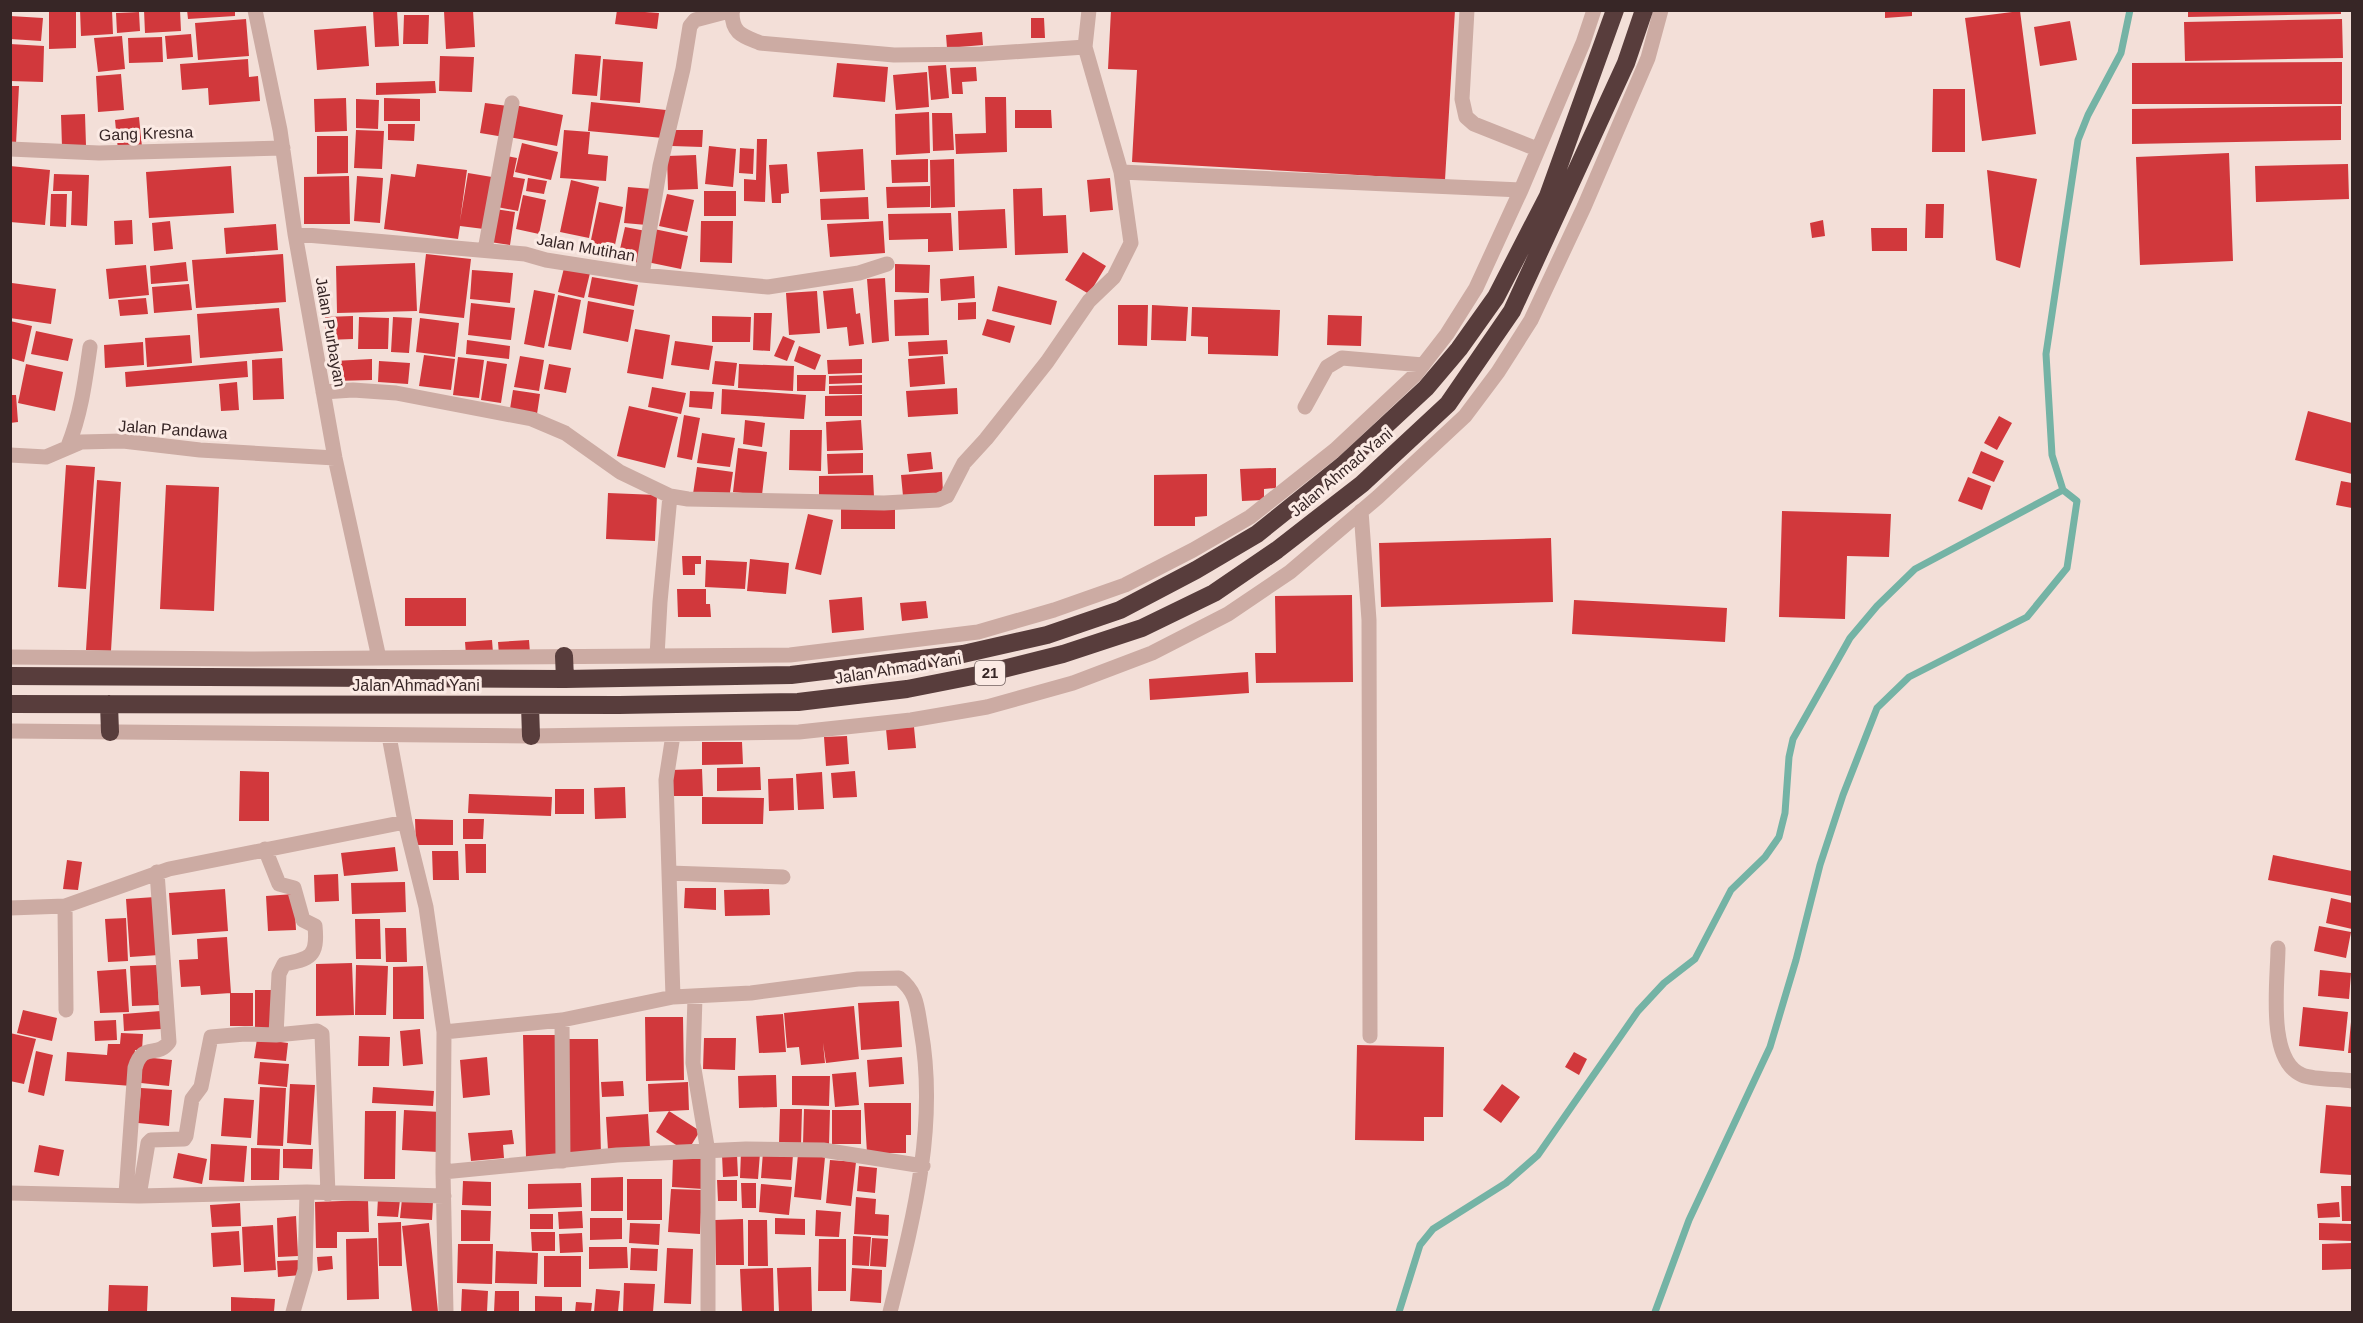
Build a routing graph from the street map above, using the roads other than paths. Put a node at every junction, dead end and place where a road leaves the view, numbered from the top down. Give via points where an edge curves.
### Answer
1 (255, 10) edge
2 (1089, 10) edge
3 (1467, 10) edge
4 (1594, 10) edge
5 (1615, 10) edge
6 (1644, 10) edge
7 (1660, 10) edge
8 (733, 11) edge
9 (1085, 47) junction
10 (512, 103) dead end
11 (283, 148) junction
12 (10, 149) edge
13 (1537, 149) junction
14 (1121, 172) junction
15 (1521, 190) junction
16 (295, 234) junction
17 (485, 250) junction
18 (887, 264) dead end
19 (642, 275) junction
20 (90, 347) dead end
21 (1423, 365) junction
22 (323, 392) junction
23 (1305, 407) dead end
24 (68, 446) junction
25 (10, 455) edge
26 (335, 458) junction
27 (670, 496) junction
28 (1361, 511) junction
29 (564, 656) junction
30 (657, 656) junction
31 (10, 657) edge
32 (379, 658) junction
33 (250, 668) junction
34 (10, 676) edge
35 (565, 679) junction
36 (109, 704) junction
37 (10, 705) edge
38 (530, 705) junction
39 (10, 731) edge
40 (110, 732) junction
41 (673, 735) junction
42 (389, 736) junction
43 (531, 736) junction
44 (405, 822) junction
45 (265, 849) junction
46 (157, 872) junction
47 (669, 873) junction
48 (783, 878) dead end
49 (65, 906) junction
50 (10, 908) edge
51 (2278, 948) dead end
52 (672, 997) junction
53 (695, 997) junction
54 (66, 1010) dead end
55 (562, 1020) junction
56 (444, 1032) junction
57 (276, 1035) junction
58 (1370, 1036) dead end
59 (2352, 1081) edge
60 (708, 1152) junction
61 (563, 1161) junction
62 (922, 1166) junction
63 (443, 1172) junction
64 (10, 1192) edge
65 (307, 1192) junction
66 (328, 1194) junction
67 (132, 1195) junction
68 (444, 1196) junction
69 (293, 1312) edge
70 (446, 1312) edge
71 (708, 1312) edge
72 (890, 1312) edge

1 - 11 street, Jalan Purbayan
2 - 9 street
3 - 13 street via 1462,99 1466,117 1474,124
4 - 13 street
5 - 35 highway, Jalan Ahmad Yani / 21 via 1548,196 1496,297 1425,388 1343,465 1257,534 1120,610 1047,635 963,654 791,675
6 - 38 highway, Jalan Ahmad Yani / 21 via 1626,63 1512,310 1448,404 1362,484 1214,593 1142,628 1063,654 907,689 798,702
7 - 28 street via 1648,58 1531,320 1465,416
8 - 9 street via 732,23 740,34 760,43 894,55
8 - 19 street, Jalan Mutihan via 695,20 690,26
9 - 14 street
10 - 17 street
11 - 12 street, Gang Kresna via 99,153
11 - 16 street, Jalan Purbayan
13 - 15 street
14 - 15 street
14 - 27 street via 1131,243 1114,277 1089,301 1047,362 964,463 946,496 938,500 884,503 688,500
15 - 21 street via 1476,288
16 - 17 street, Jalan Mutihan
16 - 22 street, Jalan Purbayan
17 - 19 street, Jalan Mutihan
18 - 19 street via 859,273 768,287
20 - 24 street via 81,404
21 - 23 street via 1342,358 1327,367
21 - 30 street via 1335,450 1250,517 1125,585 978,632 790,656
22 - 26 street, Jalan Purbayan
22 - 27 street via 396,393 532,419 565,433 620,472
24 - 25 street, Jalan Pandawa via 46,457
24 - 26 street, Jalan Pandawa via 123,441
26 - 32 street, Jalan Purbayan
27 - 30 street
28 - 41 street via 1290,572 1228,614 1152,653 1073,683 987,707 911,720 798,732
28 - 58 street via 1369,620
29 - 30 street
29 - 32 street
29 - 35 highway
31 - 33 street
32 - 33 street
33 - 34 highway, Jalan Ahmad Yani / 21
33 - 35 highway, Jalan Ahmad Yani / 21
36 - 37 highway, Jalan Ahmad Yani / 21
36 - 38 highway, Jalan Ahmad Yani / 21
36 - 40 highway
38 - 43 highway
39 - 40 street
40 - 42 street
41 - 43 street
41 - 47 street via 666,780
42 - 43 street
42 - 44 street
44 - 45 street
44 - 56 street via 426,907
45 - 46 street
45 - 57 street via 279,884 294,888 303,920 313,923 316,929 310,956 284,964 279,974
46 - 49 street
46 - 67 street via 169,1042 162,1049 139,1056 135,1068
47 - 48 street
47 - 52 street
49 - 50 street
49 - 54 street
51 - 59 street via 2277,1029 2289,1066 2302,1075
52 - 53 street
52 - 55 street
53 - 60 street via 693,1063
53 - 62 street via 898,978 911,988 916,1002 927,1068
55 - 56 street
55 - 61 street
56 - 63 street
57 - 66 street via 317,1030 322,1034
57 - 67 street via 211,1037 201,1088 192,1099 186,1136 148,1143
60 - 61 street
60 - 62 street via 824,1150
60 - 71 street
61 - 63 street
62 - 72 street
63 - 68 street
64 - 67 street
65 - 66 street
65 - 67 street
65 - 69 street via 305,1270
66 - 68 street
68 - 70 street

